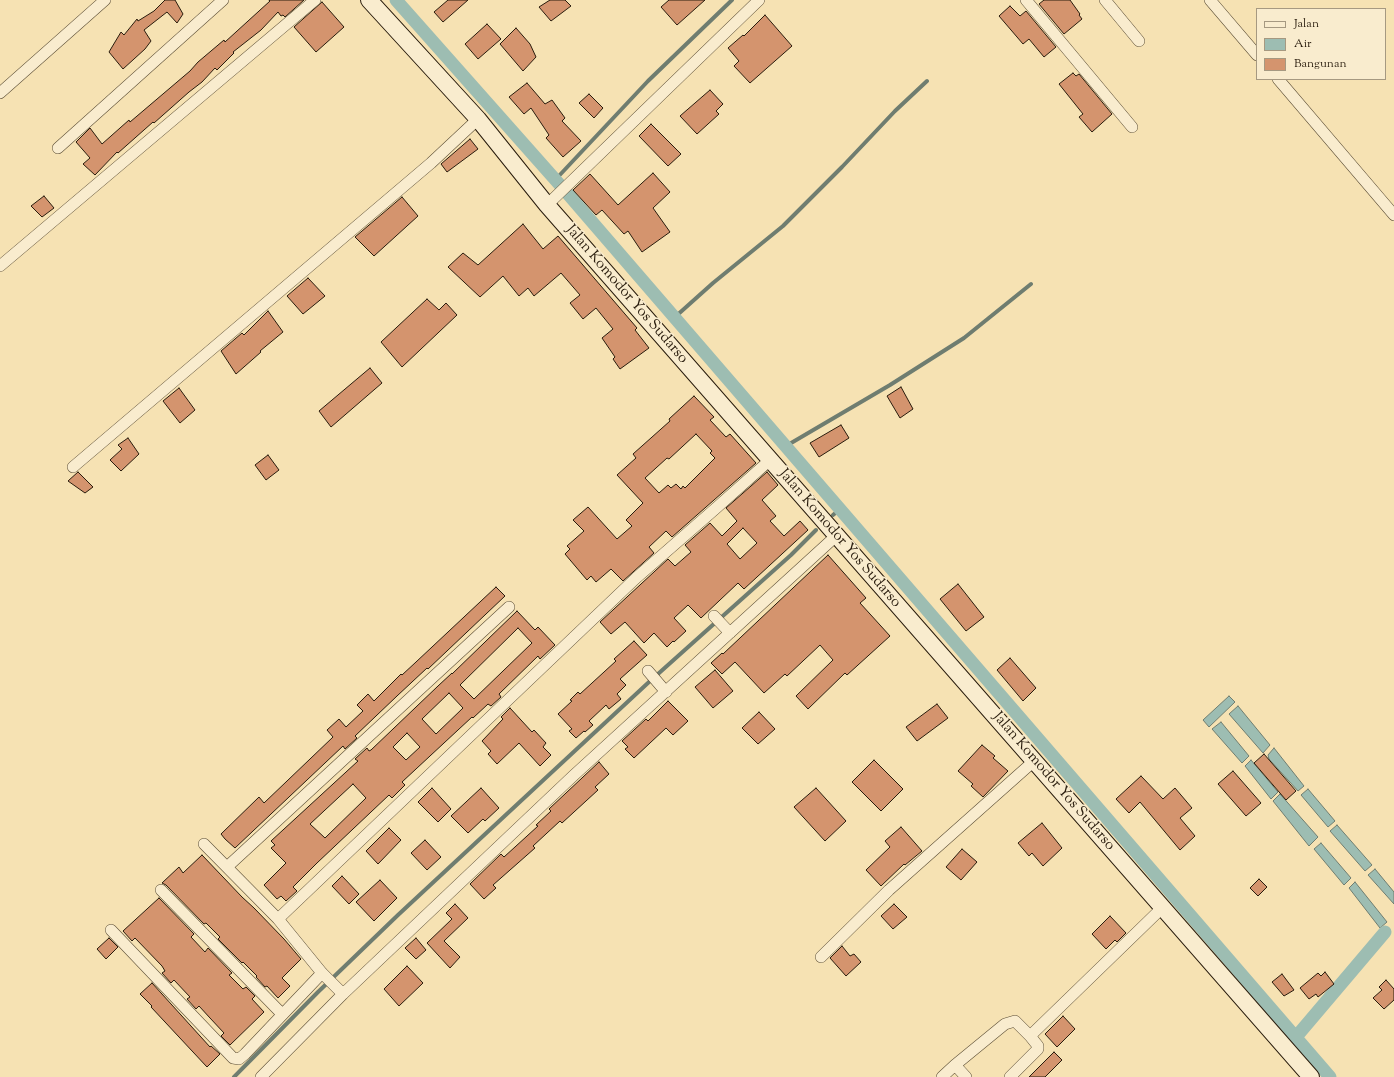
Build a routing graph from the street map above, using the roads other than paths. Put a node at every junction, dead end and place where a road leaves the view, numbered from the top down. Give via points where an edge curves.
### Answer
1 (105, 0) edge
2 (223, 0) edge
3 (314, 0) edge
4 (368, 0) edge
5 (759, 0) edge
6 (1026, 0) edge
7 (1105, 0) edge
8 (1210, 0) edge
9 (1139, 41) dead end
10 (1256, 54) edge
11 (1279, 80) edge
12 (0, 93) edge
13 (478, 119) junction
14 (1132, 127) dead end
15 (58, 148) dead end
16 (550, 202) junction
17 (1394, 215) edge
18 (0, 266) edge
19 (770, 460) junction
20 (73, 467) dead end
21 (836, 536) junction
22 (509, 607) dead end
23 (714, 616) dead end
24 (727, 629) junction
25 (648, 671) dead end
26 (663, 688) junction
27 (1034, 761) junction
28 (204, 844) dead end
29 (227, 867) junction
30 (162, 890) dead end
31 (1163, 907) junction
32 (278, 919) junction
33 (111, 930) dead end
34 (821, 957) dead end
35 (325, 976) junction
36 (340, 992) junction
37 (282, 1014) junction
38 (1030, 1036) junction
39 (955, 1065) junction
40 (261, 1077) edge
41 (942, 1077) edge
42 (966, 1077) edge
43 (1010, 1077) edge
44 (1311, 1077) edge

1 - 12 street
2 - 15 street
3 - 18 street
4 - 13 street, Jalan Komodor Yos Sudarso
5 - 16 street
6 - 14 street
7 - 9 street
8 - 10 street
11 - 17 street
13 - 16 street, Jalan Komodor Yos Sudarso
13 - 20 street via 430,163
16 - 19 street, Jalan Komodor Yos Sudarso
19 - 21 street, Jalan Komodor Yos Sudarso
19 - 32 street via 636,578
21 - 24 street
21 - 27 street, Jalan Komodor Yos Sudarso
22 - 29 street
23 - 24 street
24 - 26 street
25 - 26 street
26 - 36 street via 568,782
27 - 31 street, Jalan Komodor Yos Sudarso
27 - 34 street via 890,890
28 - 29 street
29 - 32 street
30 - 37 street
31 - 38 street
31 - 44 street, Jalan Komodor Yos Sudarso
32 - 35 street
33 - 37 street via 233,1058 239,1059
35 - 36 street
35 - 37 street
36 - 40 street
38 - 39 street via 1012,1021
38 - 43 street via 1038,1049
39 - 41 street
39 - 42 street

